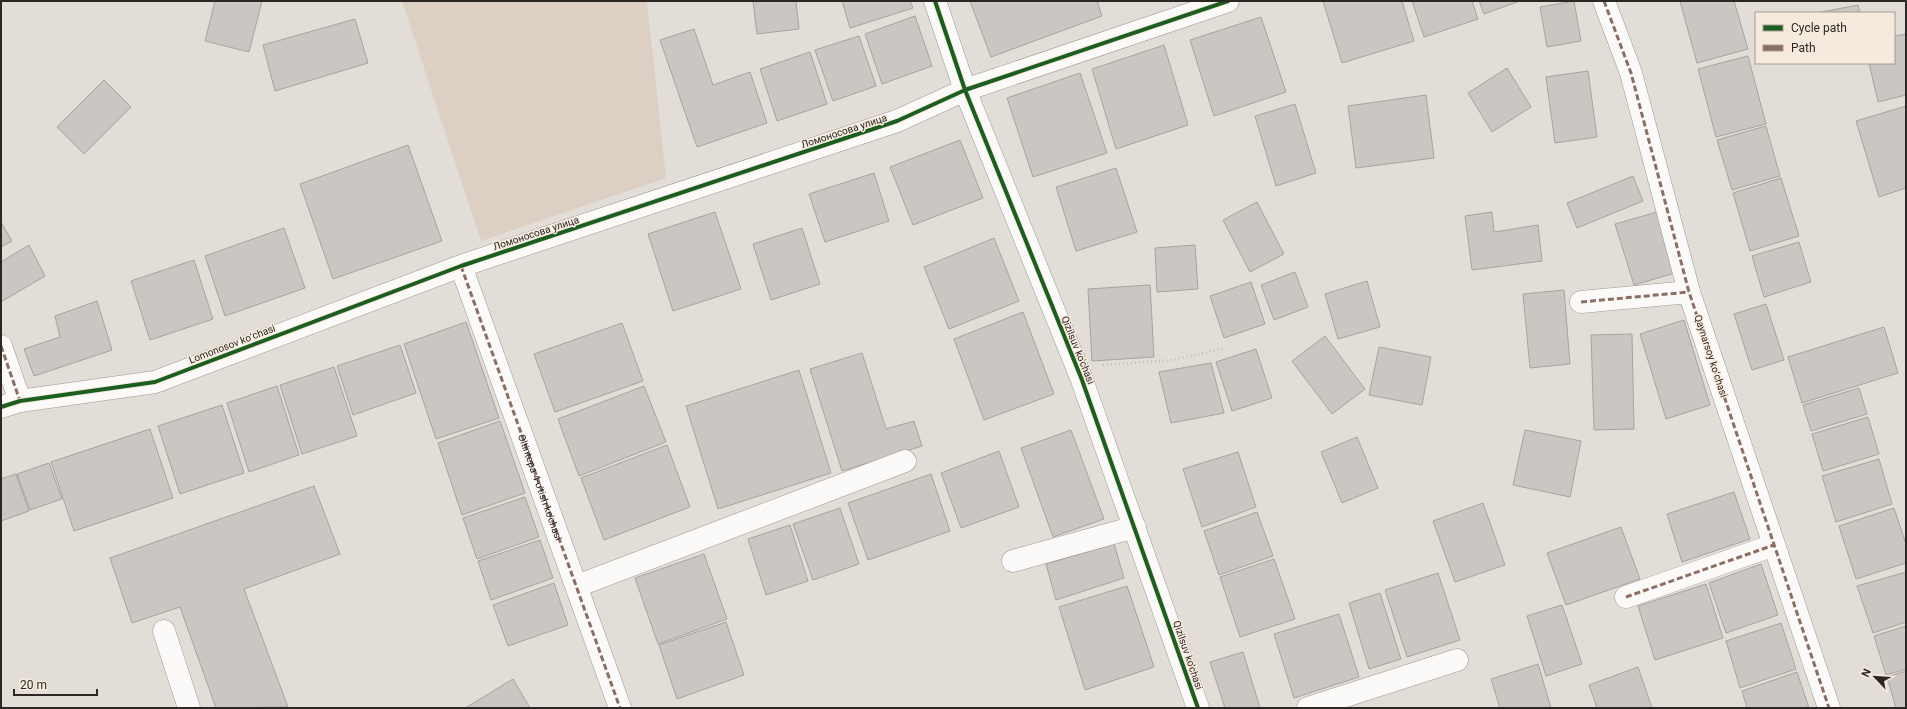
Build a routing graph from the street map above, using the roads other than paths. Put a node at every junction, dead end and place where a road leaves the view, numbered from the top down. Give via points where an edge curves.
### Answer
1 (935, 1) edge
2 (1228, 1) edge
3 (1604, 1) edge
4 (965, 90) junction
5 (461, 266) junction
6 (1690, 292) junction
7 (1581, 302) dead end
8 (1, 346) edge
9 (10, 404) edge
10 (904, 461) dead end
11 (1135, 526) junction
12 (1774, 545) junction
13 (1013, 561) dead end
14 (577, 586) junction
15 (1626, 597) dead end
16 (164, 631) dead end
17 (1456, 660) dead end
18 (189, 708) edge
19 (620, 708) edge
20 (1198, 708) edge
21 (1308, 708) edge
22 (1828, 708) edge

1 - 4 street, Qizilsuv ko'chasi
2 - 4 street, Ломоносова улица
3 - 6 street, Qaynarsoy koʻchasi via 1631,73
4 - 5 street, Ломоносова улица via 897,121
4 - 11 street, Qizilsuv ko'chasi via 1082,380
5 - 9 street, Lomonosov koʻchasi via 155,382
5 - 14 street, Oltintepa 4-o'tish ko'chasi
6 - 7 street
6 - 12 street, Qaynarsoy koʻchasi
8 - 9 street
10 - 14 street
11 - 13 street
11 - 20 street, Qizilsuv ko'chasi
12 - 15 street
12 - 22 street, Qaynarsoy koʻchasi
14 - 19 street, Oltintepa 4-o'tish ko'chasi
16 - 18 street
17 - 21 street

